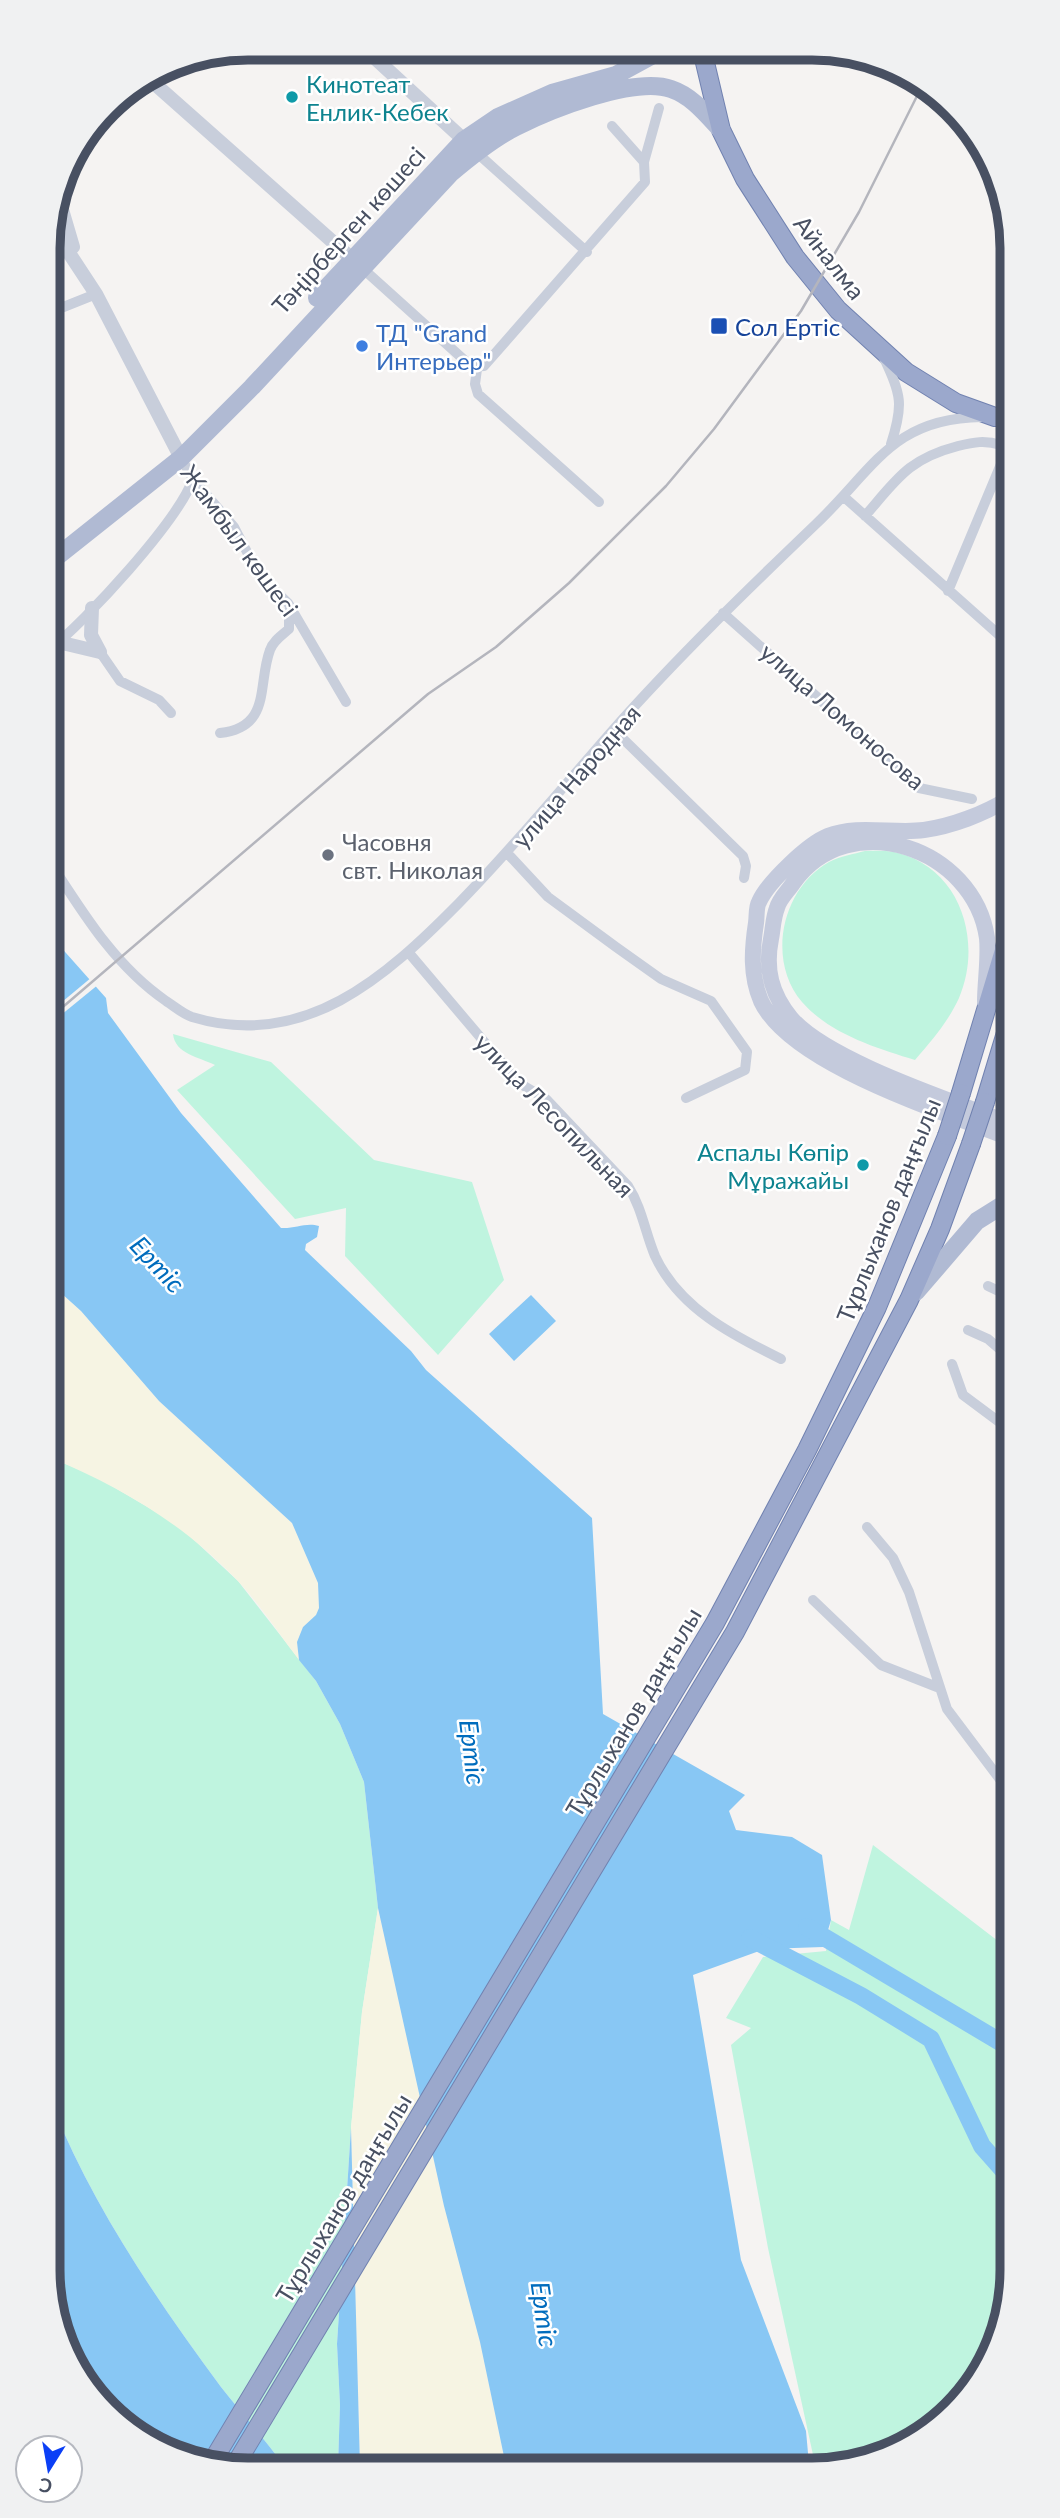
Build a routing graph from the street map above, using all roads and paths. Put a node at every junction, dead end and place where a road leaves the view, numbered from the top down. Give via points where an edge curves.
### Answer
1 (377, 60) edge
2 (644, 60) edge
3 (704, 60) edge
4 (155, 84) edge
5 (659, 108) dead end
6 (612, 126) dead end
7 (721, 130) junction
8 (470, 146) junction
9 (645, 162) junction
10 (63, 213) edge
11 (60, 238) edge
12 (587, 251) junction
13 (356, 263) junction
14 (79, 265) junction
15 (96, 294) junction
16 (60, 308) edge
17 (880, 348) junction
18 (477, 369) junction
19 (1000, 417) edge
20 (1000, 417) edge
21 (891, 444) junction
22 (1000, 445) edge
23 (181, 458) junction
24 (1000, 467) edge
25 (193, 479) junction
26 (844, 496) junction
27 (598, 502) dead end
28 (865, 516) junction
29 (60, 554) edge
30 (948, 591) junction
31 (288, 603) junction
32 (92, 608) junction
33 (723, 613) junction
34 (1000, 636) edge
35 (60, 640) edge
36 (60, 647) edge
37 (100, 652) junction
38 (345, 702) dead end
39 (171, 713) dead end
40 (614, 730) junction
41 (220, 733) dead end
42 (972, 799) dead end
43 (1000, 804) edge
44 (851, 838) junction
45 (508, 854) junction
46 (60, 876) edge
47 (744, 878) dead end
48 (409, 954) junction
49 (1000, 965) edge
50 (985, 1018) junction
51 (1000, 1053) edge
52 (687, 1098) dead end
53 (1000, 1120) edge
54 (1000, 1134) edge
55 (1000, 1207) edge
56 (988, 1286) dead end
57 (1000, 1292) edge
58 (909, 1300) junction
59 (968, 1330) dead end
60 (1000, 1349) edge
61 (781, 1359) dead end
62 (952, 1364) dead end
63 (1000, 1423) edge
64 (867, 1527) dead end
65 (814, 1600) dead end
66 (937, 1687) junction
67 (1000, 1779) edge
68 (216, 2456) edge
69 (239, 2458) edge

1 - 8 street
2 - 8 main road, Тәңірберген көшесі via 616,75 552,93 509,112
3 - 7 highway, Айналма
4 - 13 street
5 - 9 street
6 - 9 street
7 - 8 main road, Тәңірберген көшесі via 694,101 670,88 643,87 559,109
7 - 17 highway, Айналма via 745,179 795,257 838,310
8 - 12 street
8 - 13 main road, Тәңірберген көшесі via 450,174
9 - 12 street via 645,182
10 - 14 street, Жамбыл көшесі
11 - 14 street, Жамбыл көшесі
12 - 18 street
13 - 18 street
13 - 23 main road, Тәңірберген көшесі via 253,387
14 - 15 street, Жамбыл көшесі
15 - 16 street
15 - 23 street, Жамбыл көшесі
17 - 19 highway, Айналма via 931,389 956,403
17 - 21 street via 901,395 901,415
18 - 27 street via 478,394
20 - 21 street, улица Народная via 938,421
21 - 26 street, улица Народная
22 - 28 street via 974,442 933,452 910,465
23 - 25 street, Жамбыл көшесі
23 - 29 main road, Тәңірберген көшесі
24 - 30 street
25 - 31 street, Жамбыл көшесі via 234,527 259,575
25 - 32 street via 180,508
26 - 28 street
26 - 33 street, улица Народная
28 - 30 street
30 - 34 street
31 - 38 street, Жамбыл көшесі
31 - 41 street via 289,629 270,650 255,715 237,729
32 - 35 street
32 - 37 street via 91,635
33 - 40 street, улица Народная
33 - 42 street, улица Ломоносова via 919,788
36 - 37 street
37 - 39 street via 120,681 159,701
40 - 45 street, улица Народная
40 - 47 street via 743,856
43 - 44 main road via 924,830
44 - 50 main road via 908,846 942,862 970,892 986,937
44 - 53 main road via 801,873 777,906 767,961 774,995 792,1020 825,1044
44 - 54 main road via 828,836 791,863 759,902 750,958 762,1001 783,1030 818,1056 862,1079
45 - 48 street, улица Народная
45 - 52 street via 548,897 661,979 711,1001 749,1061 745,1070
46 - 48 street, улица Народная via 127,970 189,1017 258,1027 295,1020 365,987
48 - 61 street, улица Лесопильная via 519,1083 546,1099 628,1186 658,1262 678,1293 732,1335
49 - 50 highway, Тұрлыханов даңғылы
50 - 68 highway, Тұрлыханов даңғылы, bridge via 947,1136 877,1307 715,1623
51 - 58 highway, Тұрлыханов даңғылы, bridge via 940,1229
55 - 58 main road via 977,1221
56 - 57 street
58 - 69 highway, Тұрлыханов даңғылы via 712,1672
59 - 60 street
62 - 63 street via 963,1395
64 - 66 street via 893,1558 909,1592
65 - 66 street via 881,1665
66 - 67 street via 947,1709

